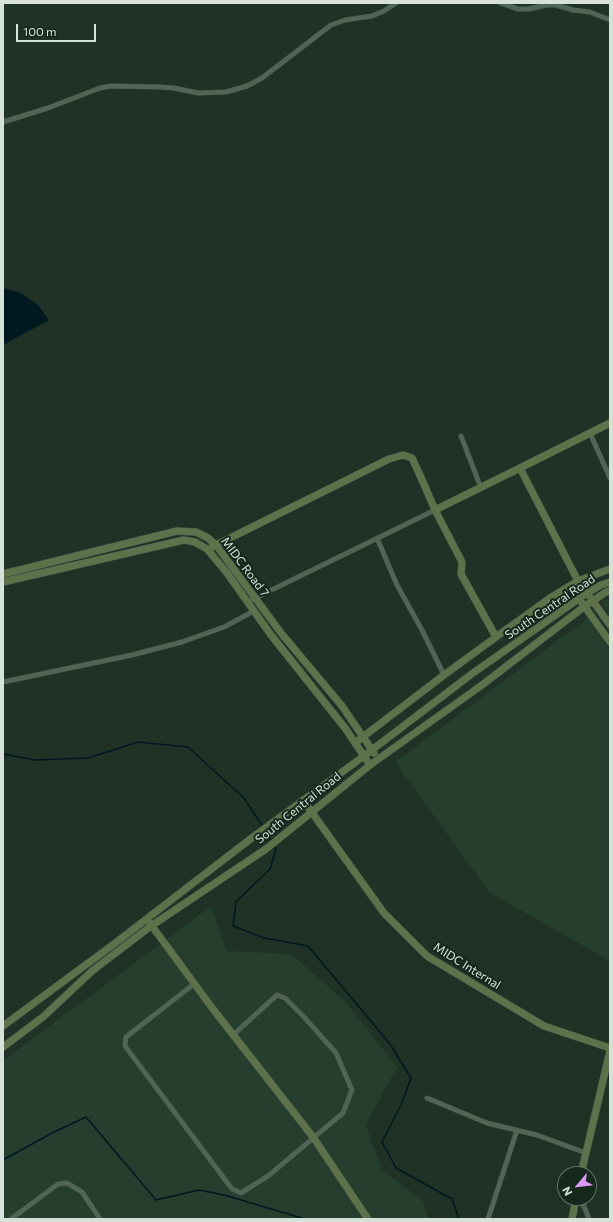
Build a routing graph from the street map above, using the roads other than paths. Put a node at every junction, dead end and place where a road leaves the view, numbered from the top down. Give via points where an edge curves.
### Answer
1 (396, 3) edge
2 (500, 3) edge
3 (610, 20) edge
4 (3, 122) edge
5 (610, 423) edge
6 (590, 433) junction
7 (461, 436) dead end
8 (520, 468) junction
9 (610, 478) edge
10 (481, 488) junction
11 (434, 510) junction
12 (377, 538) junction
13 (142, 540) junction
14 (216, 544) junction
15 (143, 549) junction
16 (207, 549) junction
17 (610, 569) edge
18 (3, 574) edge
19 (578, 581) junction
20 (3, 582) edge
21 (610, 582) edge
22 (610, 591) edge
23 (587, 593) junction
24 (255, 598) junction
25 (579, 598) junction
26 (593, 601) junction
27 (247, 602) junction
28 (585, 606) junction
29 (254, 611) junction
30 (610, 625) edge
31 (496, 637) junction
32 (610, 642) edge
33 (444, 675) junction
34 (3, 682) edge
35 (363, 737) junction
36 (355, 743) junction
37 (372, 750) junction
38 (364, 756) junction
39 (378, 759) junction
40 (370, 765) junction
41 (303, 800) junction
42 (312, 811) junction
43 (146, 918) junction
44 (151, 926) junction
45 (194, 984) junction
46 (3, 1026) edge
47 (233, 1035) junction
48 (3, 1047) edge
49 (610, 1050) edge
50 (427, 1098) dead end
51 (517, 1130) junction
52 (313, 1138) junction
53 (586, 1153) junction
54 (583, 1166) edge
55 (574, 1206) edge
56 (584, 1206) edge
57 (11, 1219) edge
58 (100, 1219) edge
59 (368, 1219) edge
60 (488, 1219) edge
61 (572, 1219) edge
62 (589, 1219) edge

1 - 4 street via 372,16 331,24 262,78 247,86 226,92 198,93 174,88 111,86
2 - 3 street via 518,9 556,5 590,12
5 - 6 street
6 - 8 street
6 - 9 street
7 - 10 street
8 - 10 street
8 - 19 street
10 - 11 street
11 - 12 street
11 - 14 street via 412,458 403,455 389,459
11 - 31 street via 462,562 461,574
12 - 24 street
12 - 33 street via 397,585
13 - 14 street, MIDC Road 7 via 177,531 196,532
13 - 15 street
13 - 18 street, MIDC Road 7
14 - 16 street
14 - 24 street, MIDC Road 7
15 - 16 street, MIDC Road 7 via 184,540 195,542
15 - 20 street, MIDC Road 7
16 - 27 street, MIDC Road 7
17 - 19 street
19 - 23 street
19 - 31 street
21 - 23 street, South Central Road
22 - 26 street, South Central Road
23 - 25 street, South Central Road
23 - 26 street
24 - 27 street
24 - 35 street, MIDC Road 7 via 342,706
25 - 28 street
25 - 37 street, South Central Road via 473,673
26 - 28 street, South Central Road
26 - 30 street
27 - 29 street, MIDC Road 7
28 - 32 street
28 - 39 street, South Central Road via 482,685
29 - 34 street via 224,627 182,642
29 - 36 street, MIDC Road 7
31 - 33 street
33 - 35 street
35 - 36 street
35 - 37 street, MIDC Road 7
36 - 38 street, MIDC Road 7
37 - 38 street, South Central Road
37 - 39 street, MIDC Road 7
38 - 40 street, MIDC Road 7
38 - 41 street, South Central Road
39 - 40 street, South Central Road
40 - 42 street, South Central Road
41 - 42 street, MIDC Internal
41 - 43 street, South Central Road
42 - 44 street, South Central Road via 273,843
42 - 49 street, MIDC Internal via 384,912 427,956 544,1026
43 - 44 street
43 - 46 street, South Central Road
44 - 45 street
44 - 48 street, South Central Road via 92,971 43,1018
45 - 47 street
45 - 52 street via 126,1037 125,1046 232,1189 241,1192 268,1176
47 - 52 street
47 - 52 street via 278,995 285,998 304,1017 336,1053 352,1090 343,1113
49 - 53 street, MIDC Internal
50 - 51 street via 487,1123
51 - 53 street
51 - 60 street
52 - 59 street
53 - 54 street, MIDC Internal
55 - 61 street
56 - 62 street
57 - 58 street via 58,1184 67,1183 82,1192

